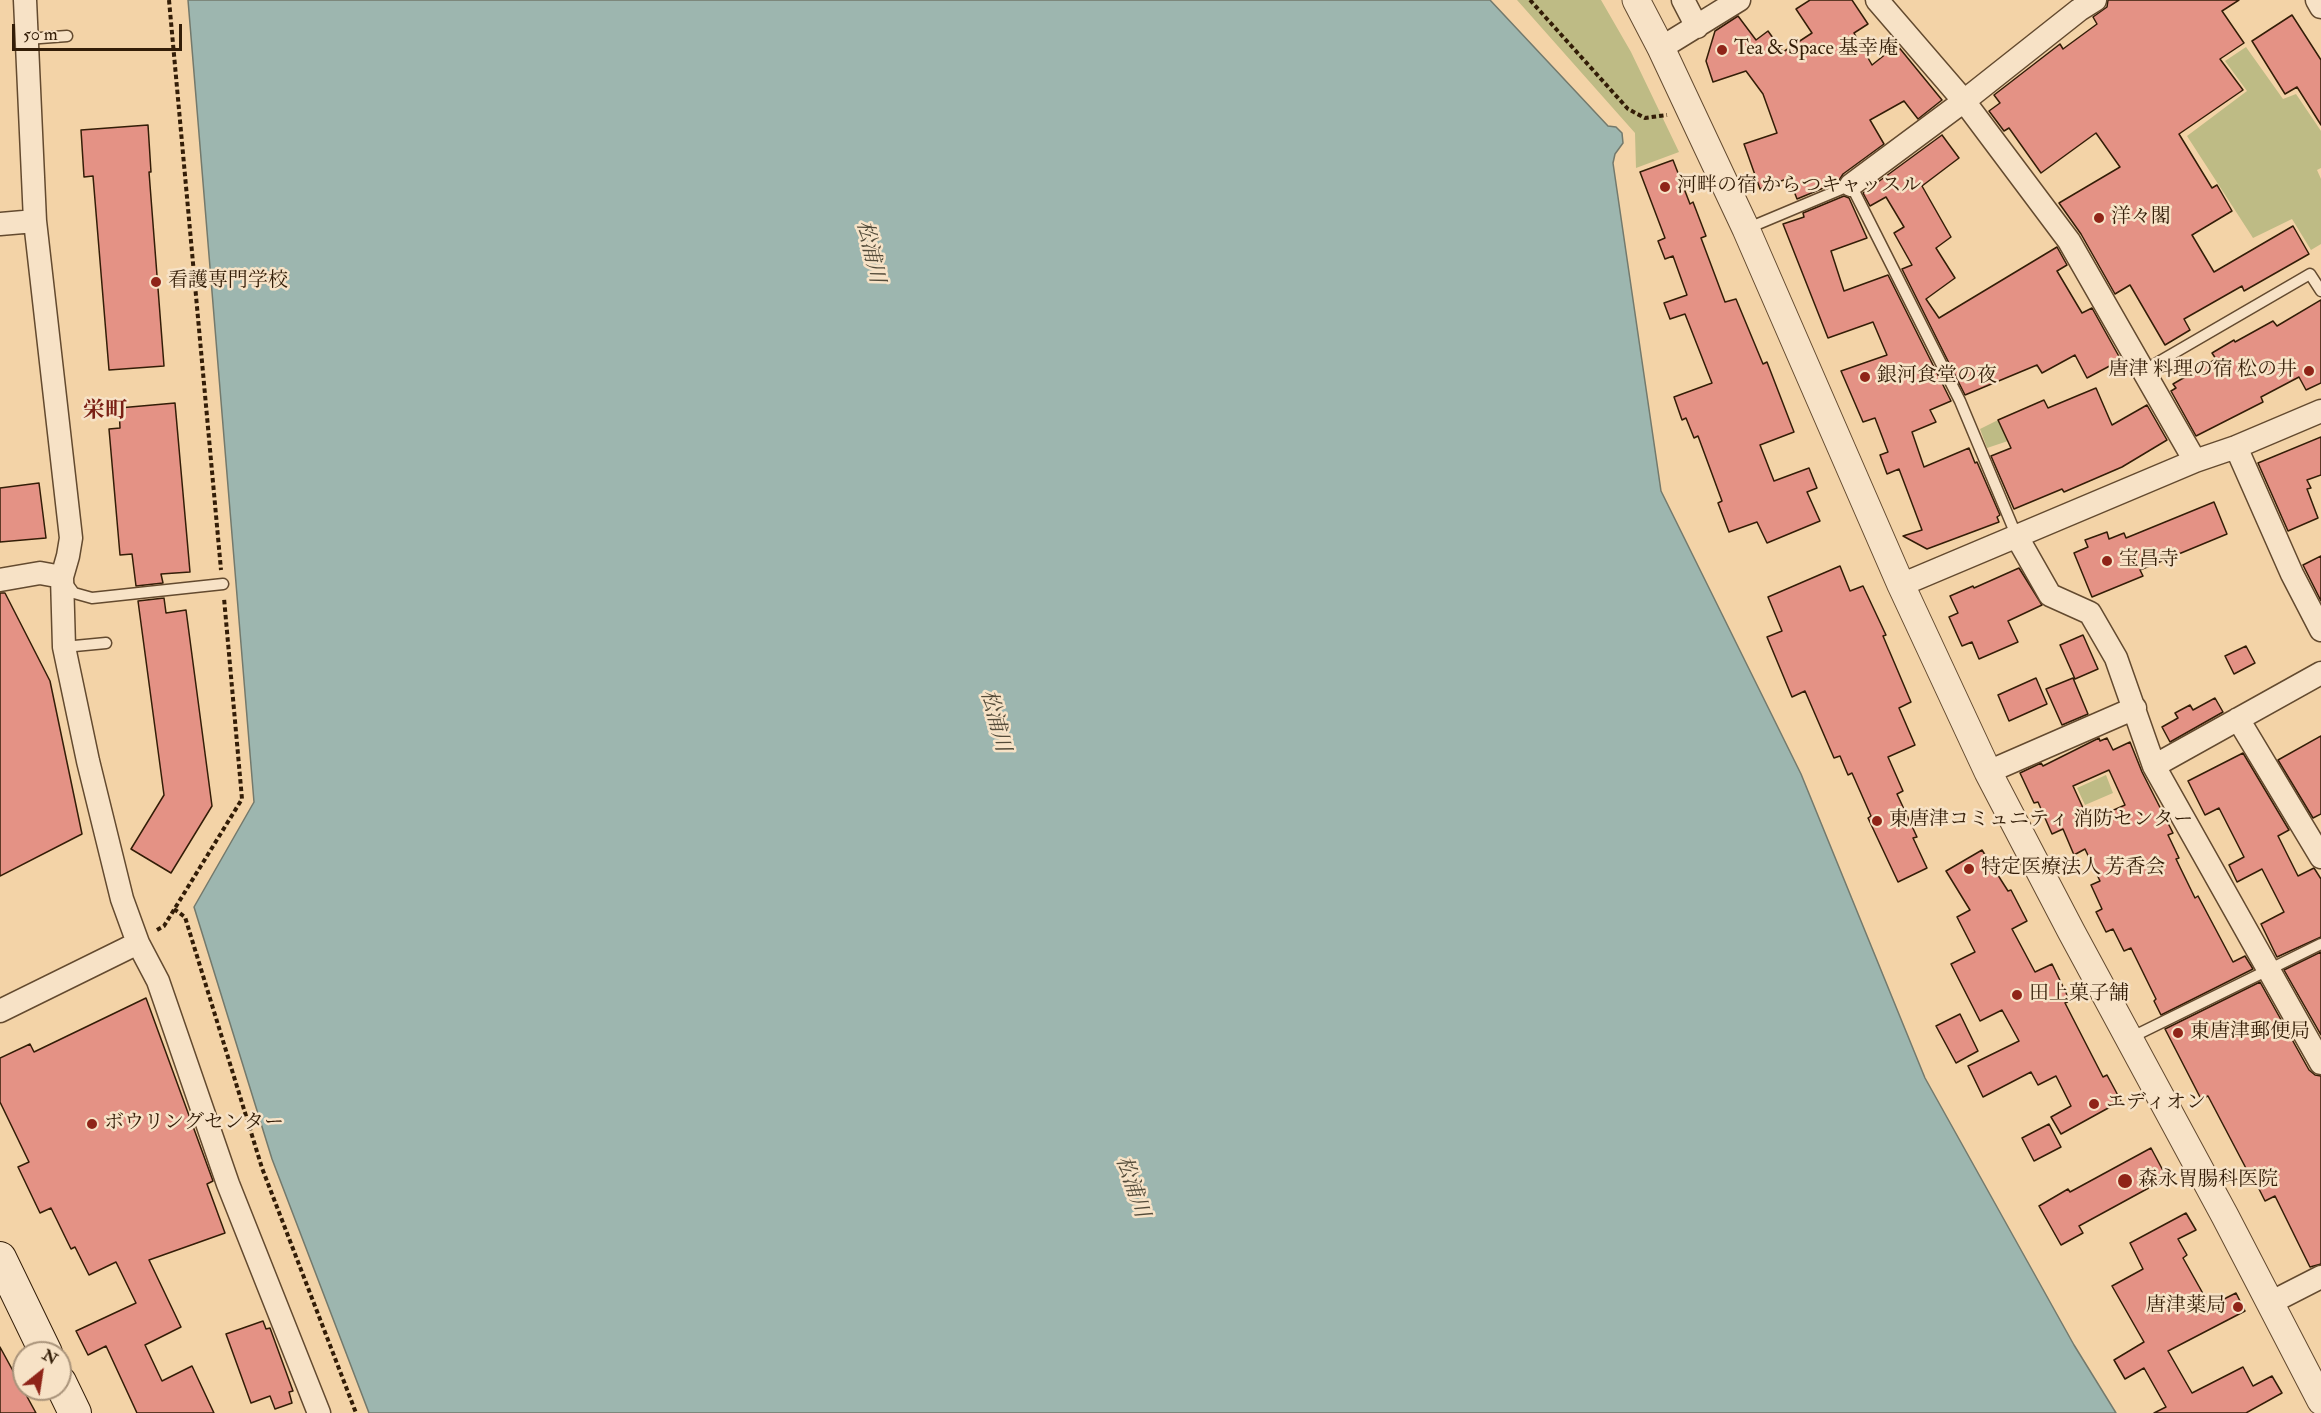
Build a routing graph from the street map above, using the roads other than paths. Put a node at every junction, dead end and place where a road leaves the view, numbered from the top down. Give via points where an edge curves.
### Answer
1 (25, 0) edge
2 (1636, 0) edge
3 (1683, 0) edge
4 (1739, 0) edge
5 (1877, 0) edge
6 (2317, 0) edge
7 (2082, 4) edge
8 (2321, 7) edge
9 (1697, 27) junction
10 (67, 36) dead end
11 (27, 39) junction
12 (1661, 48) junction
13 (1964, 101) junction
14 (1851, 185) junction
15 (35, 221) junction
16 (0, 224) edge
17 (1746, 229) junction
18 (2321, 291) edge
19 (2143, 371) junction
20 (2321, 411) edge
21 (2236, 447) junction
22 (2195, 461) junction
23 (2017, 537) junction
24 (62, 577) junction
25 (0, 580) edge
26 (222, 584) road end
27 (1902, 585) junction
28 (2321, 630) edge
29 (106, 643) dead end
30 (64, 647) junction
31 (2321, 673) edge
32 (2135, 708) junction
33 (2238, 719) junction
34 (2154, 766) junction
35 (1988, 772) junction
36 (2321, 857) edge
37 (138, 943) junction
38 (2321, 944) edge
39 (2269, 969) junction
40 (0, 1011) edge
41 (2129, 1038) junction
42 (2321, 1063) edge
43 (0, 1258) edge
44 (2321, 1278) edge
45 (2270, 1303) junction
46 (40, 1341) edge
47 (2321, 1401) edge
48 (319, 1413) edge

1 - 11 street
2 - 12 street
3 - 9 street
4 - 9 street
5 - 13 street
6 - 8 street
7 - 13 street
9 - 12 street
10 - 11 lane
11 - 15 street
12 - 17 street
13 - 14 street
13 - 19 street via 2069,241
14 - 17 lane
14 - 23 lane via 1960,401
15 - 16 street
15 - 24 street via 71,538
17 - 27 street
18 - 19 lane via 2310,274
19 - 22 street
20 - 21 street
21 - 22 street
21 - 28 street
22 - 23 street
23 - 27 street
23 - 32 street via 2050,595 2090,613 2116,658
24 - 25 street via 40,573
24 - 26 lane via 74,593 92,598
24 - 30 street
27 - 35 street
29 - 30 lane
30 - 37 street via 122,899
31 - 33 street
32 - 34 street
32 - 35 street
33 - 34 street
33 - 36 street
34 - 39 street
35 - 41 street
37 - 40 street
37 - 48 street via 158,981 228,1184
38 - 39 lane
39 - 41 lane
39 - 42 street
41 - 45 street
43 - 46 main road
44 - 45 street
45 - 47 street

